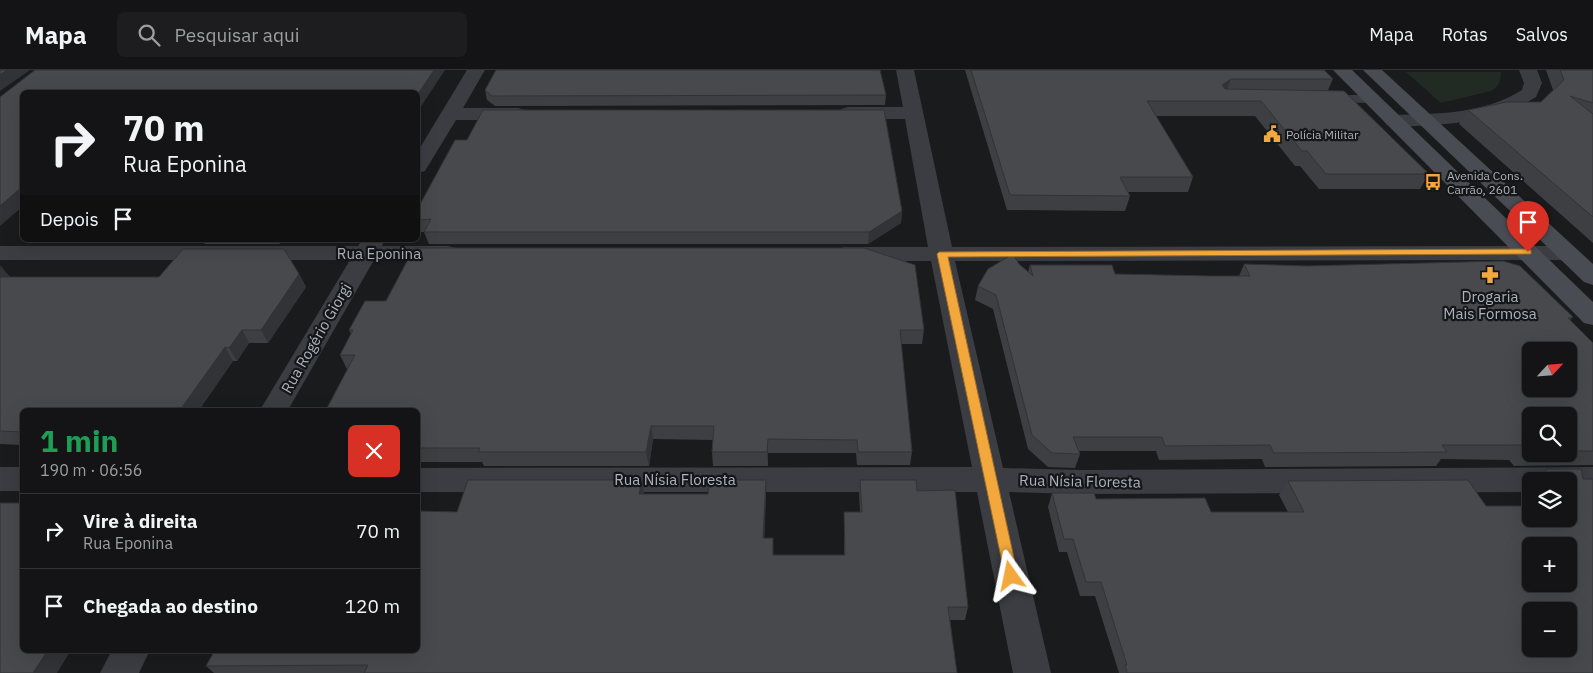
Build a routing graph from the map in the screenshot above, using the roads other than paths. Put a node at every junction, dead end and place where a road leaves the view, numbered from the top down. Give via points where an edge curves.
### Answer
1 (476, 70) edge
2 (905, 70) edge
3 (1342, 70) edge
4 (1372, 70) edge
5 (1528, 70) edge
6 (1310, 99) edge
7 (1372, 99) junction
8 (825, 113) edge
9 (914, 113) junction
10 (449, 114) junction
11 (538, 114) edge
12 (1426, 120) junction
13 (1394, 121) junction
14 (420, 164) edge
15 (370, 247) edge
16 (1528, 252) junction
17 (0, 253) edge
18 (465, 253) edge
19 (1567, 253) junction
20 (823, 254) edge
21 (942, 254) junction
22 (1593, 277) edge
23 (1591, 313) edge
24 (275, 408) edge
25 (0, 479) edge
26 (1593, 479) edge
27 (20, 480) edge
28 (420, 480) edge
29 (991, 480) junction
30 (130, 653) edge
31 (119, 673) edge
32 (1032, 673) edge

1 - 10 street
2 - 9 street
3 - 7 main road
4 - 12 main road
5 - 12 street via 1533,83 1530,93 1521,101 1482,113
6 - 7 lane
7 - 13 main road
8 - 9 street
9 - 21 street
10 - 11 street
10 - 14 street
12 - 13 street
12 - 19 main road
13 - 16 main road
15 - 17 street, Rua Eponina
15 - 18 street, Rua Eponina
15 - 24 street, Rua Rogério Giorgi
16 - 19 street
16 - 21 street
16 - 23 main road
19 - 22 main road
20 - 21 street
21 - 29 street
25 - 27 street
26 - 29 street, Rua Nísia Floresta
28 - 29 street, Rua Nísia Floresta
29 - 32 street
30 - 31 street

